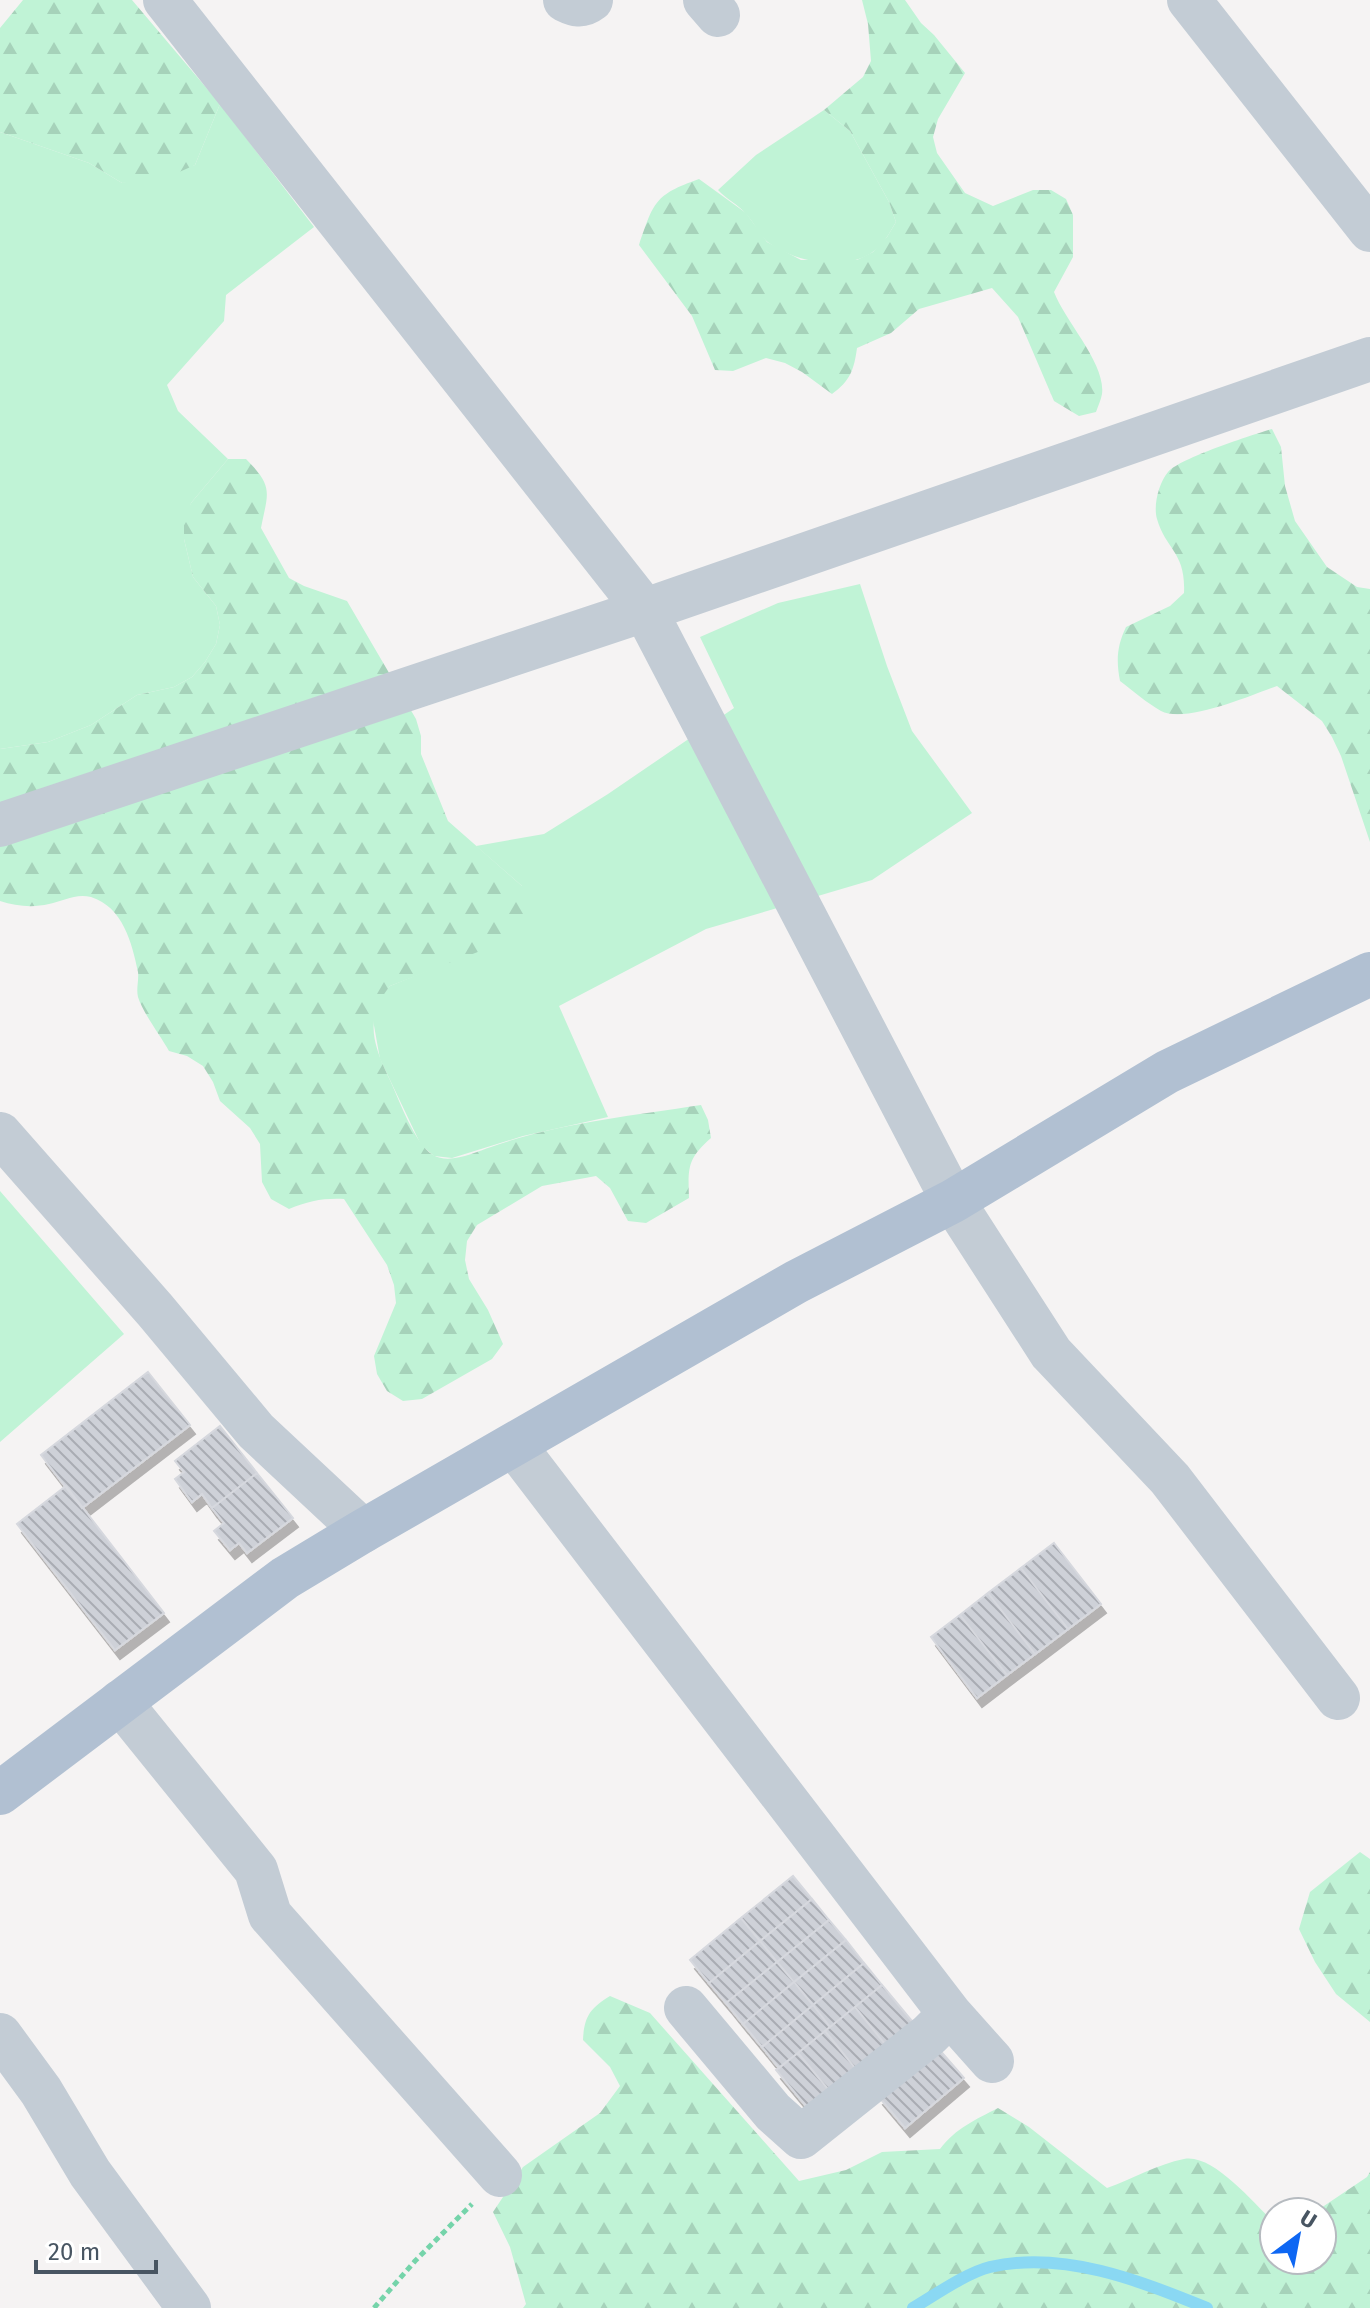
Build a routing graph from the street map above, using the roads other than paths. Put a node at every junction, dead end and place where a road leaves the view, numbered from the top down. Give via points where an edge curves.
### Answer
1 (165, 0) edge
2 (565, 0) edge
3 (591, 0) edge
4 (1189, 0) edge
5 (1370, 230) edge
6 (1370, 359) edge
7 (645, 610) junction
8 (0, 825) edge
9 (1370, 974) edge
10 (0, 1134) edge
11 (953, 1201) junction
12 (514, 1445) junction
13 (363, 1531) junction
14 (1338, 1698) dead end
15 (120, 1702) junction
16 (0, 1793) edge
17 (686, 2008) dead end
18 (950, 2014) junction
19 (0, 2035) edge
20 (992, 2061) dead end
21 (500, 2175) road end
22 (189, 2308) edge

1 - 7 street
2 - 3 street via 585,5
4 - 5 street
6 - 7 street
7 - 8 street
7 - 11 street
9 - 11 main road via 1167,1072
10 - 13 street via 256,1431
11 - 12 main road via 796,1282
11 - 14 street via 1051,1353 1170,1479
12 - 13 main road
12 - 18 street
13 - 15 main road via 285,1578
15 - 16 main road
15 - 21 street via 256,1870 270,1915
17 - 18 street via 773,2112 801,2137
18 - 20 street
19 - 22 street via 90,2173

